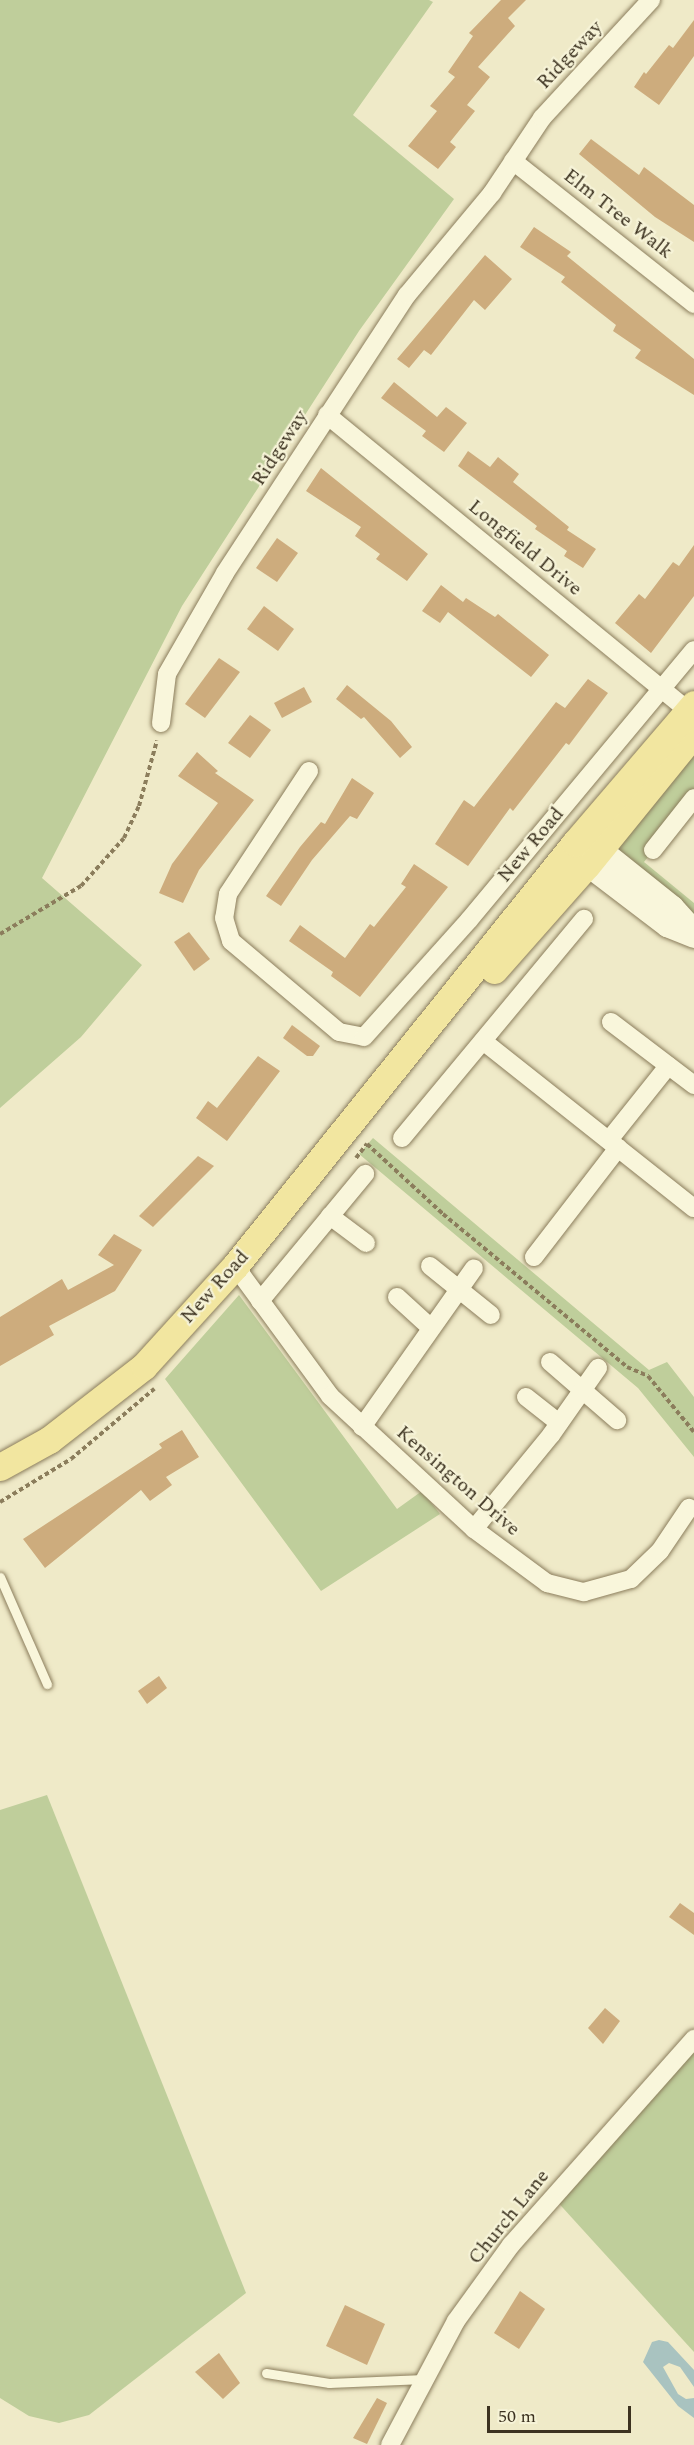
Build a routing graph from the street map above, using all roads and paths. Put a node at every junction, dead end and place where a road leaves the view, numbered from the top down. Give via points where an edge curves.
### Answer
1 (651, 0) edge
2 (513, 161) junction
3 (694, 304) edge
4 (327, 415) junction
5 (694, 650) edge
6 (661, 689) junction
7 (693, 716) edge
8 (161, 723) joint
9 (309, 771) dead end
10 (693, 801) edge
11 (653, 850) dead end
12 (587, 853) junction
13 (584, 920) dead end
14 (694, 930) edge
15 (0, 934) edge
16 (694, 937) edge
17 (611, 1022) dead end
18 (483, 1041) junction
19 (668, 1066) junction
20 (694, 1085) edge
21 (402, 1138) dead end
22 (367, 1144) dead end
23 (614, 1144) junction
24 (364, 1174) dead end
25 (694, 1208) edge
26 (330, 1216) junction
27 (366, 1243) dead end
28 (534, 1257) dead end
29 (235, 1266) junction
30 (430, 1266) dead end
31 (474, 1268) dead end
32 (459, 1289) junction
33 (397, 1298) dead end
34 (260, 1301) junction
35 (490, 1315) dead end
36 (431, 1329) junction
37 (550, 1362) dead end
38 (598, 1368) dead end
39 (583, 1390) junction
40 (526, 1396) dead end
41 (617, 1420) dead end
42 (559, 1423) junction
43 (362, 1427) junction
44 (694, 1432) edge
45 (0, 1467) edge
46 (689, 1508) dead end
47 (474, 1529) junction
48 (0, 1577) edge
49 (47, 1684) dead end
50 (694, 2039) edge
51 (266, 2373) dead end
52 (424, 2379) junction
53 (390, 2445) edge

1 - 2 street, Ridgeway via 543,118
2 - 3 street, Elm Tree Walk
2 - 4 street, Ridgeway via 492,193 407,295
4 - 6 street, Longfield Drive
4 - 8 street, Ridgeway via 225,573 167,675
5 - 6 street, New Road
6 - 7 street, Longfield Drive
6 - 9 street, New Road via 469,920 364,1037 339,1032 231,940 224,918 228,894
7 - 12 main road, New Road
8 - 15 path via 139,806 124,838 81,886
10 - 11 street
12 - 14 street via 673,907
12 - 16 street via 667,926
12 - 29 main road, New Road via 510,953 396,1071
13 - 18 street
17 - 19 street
18 - 21 street
18 - 23 street
19 - 20 street
19 - 23 street
22 - 44 path via 443,1214 627,1366 648,1376
23 - 25 street
23 - 28 street
24 - 26 street
26 - 27 street
26 - 34 street
29 - 34 street, Kensington Drive
29 - 45 main road, New Road via 144,1366 49,1440
30 - 32 street
31 - 32 street
32 - 35 street
32 - 36 street
33 - 36 street
34 - 43 street, Kensington Drive via 330,1396
36 - 43 street
37 - 39 street
38 - 39 street
39 - 41 street
39 - 42 street
40 - 42 street
42 - 47 street
43 - 47 street, Kensington Drive
46 - 47 street, Kensington Drive via 660,1551 631,1579 584,1592 546,1583
48 - 49 lane
50 - 52 street, Church Lane via 511,2245 456,2321
51 - 52 lane via 329,2383
52 - 53 street, Church Lane

